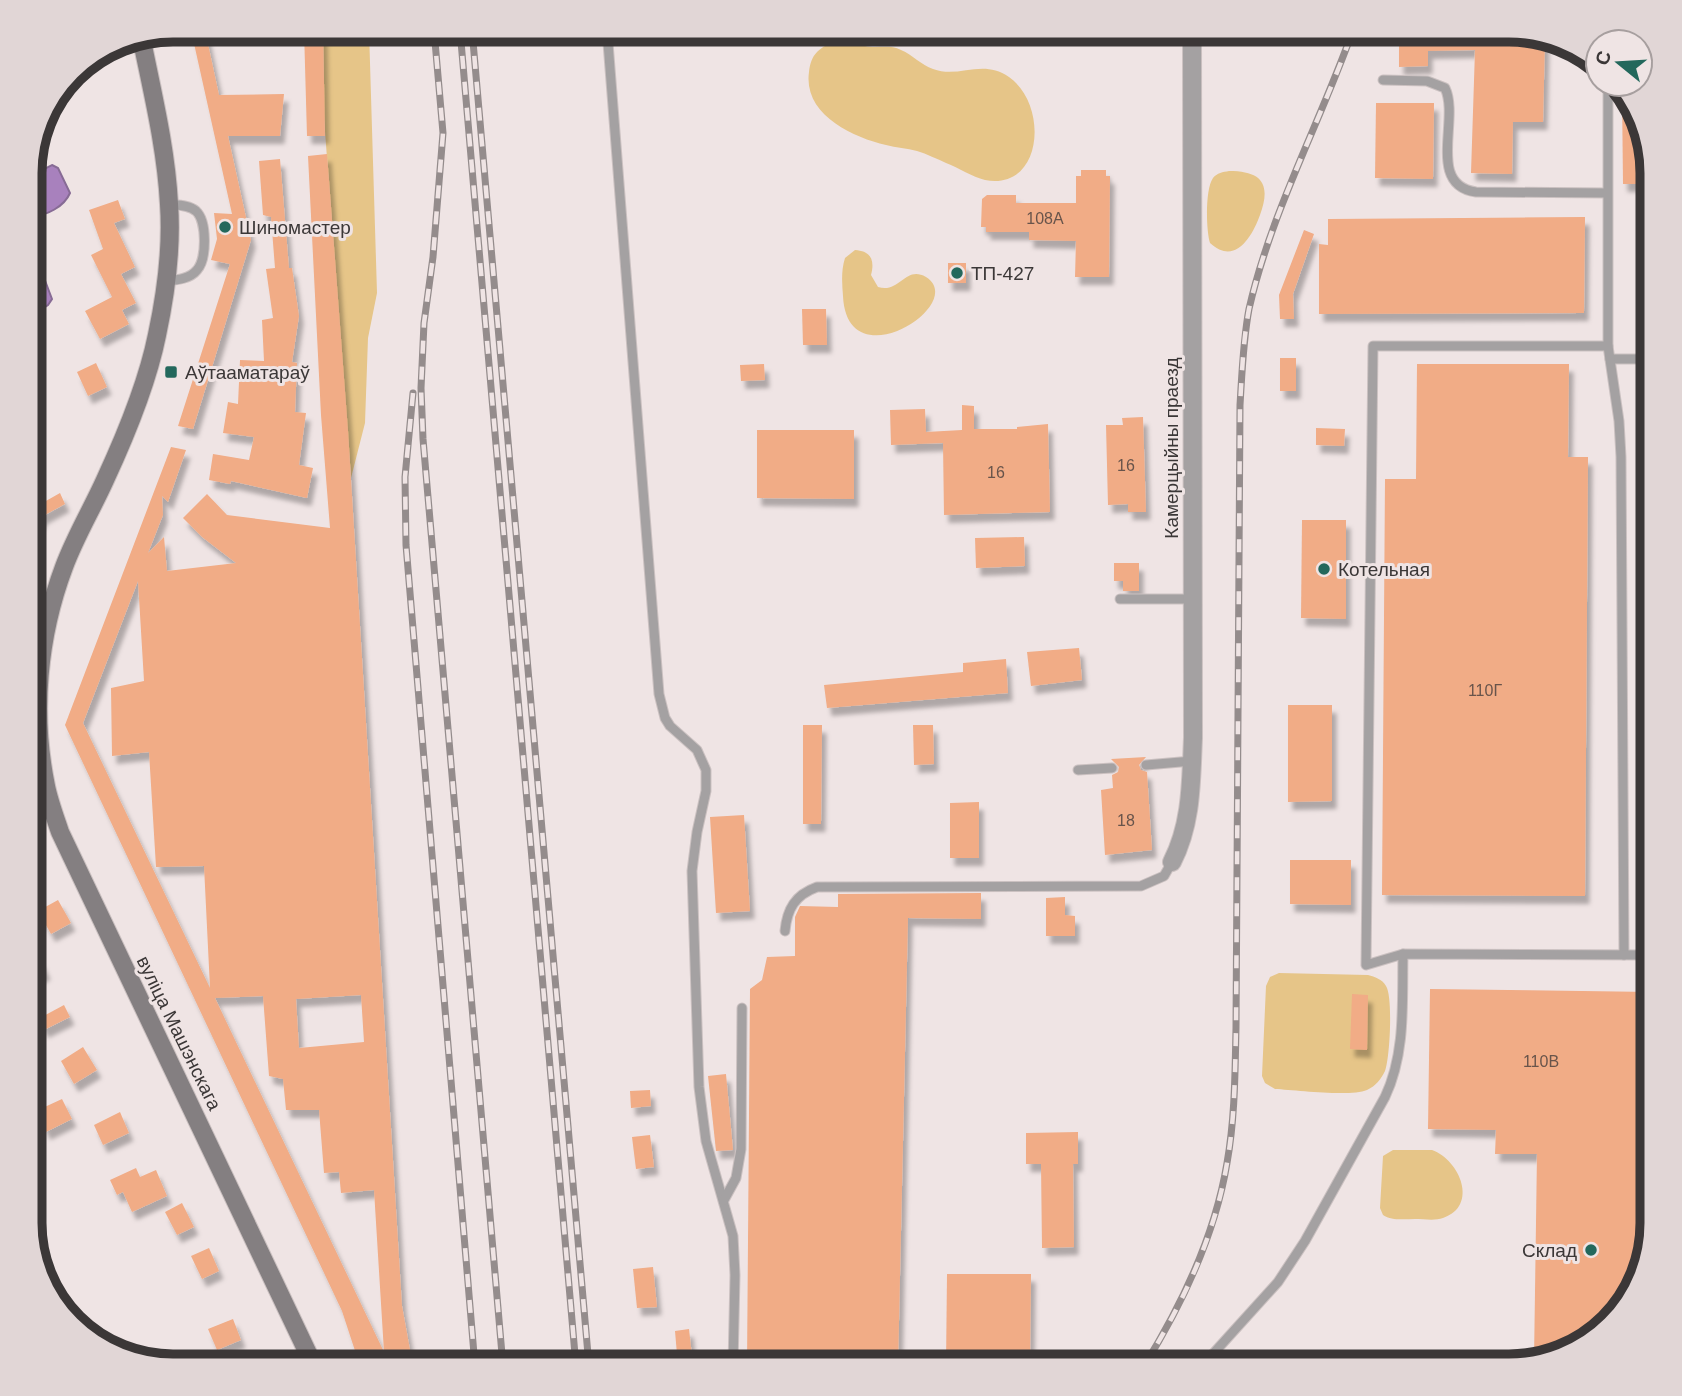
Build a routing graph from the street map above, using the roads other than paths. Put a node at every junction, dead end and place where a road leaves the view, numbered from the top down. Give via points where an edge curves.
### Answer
1 (608, 42) edge
2 (1192, 42) edge
3 (144, 45) edge
4 (1383, 80) dead end
5 (1608, 98) edge
6 (1607, 193) junction
7 (169, 204) junction
8 (166, 281) junction
9 (1608, 346) junction
10 (1610, 359) junction
11 (1640, 359) edge
12 (1120, 599) dead end
13 (1193, 599) junction
14 (42, 659) edge
15 (1192, 761) junction
16 (1146, 765) dead end
17 (42, 766) edge
18 (1112, 768) dead end
19 (1078, 770) dead end
20 (1172, 862) joint
21 (785, 931) dead end
22 (1403, 954) junction
23 (1625, 955) junction
24 (1640, 955) edge
25 (742, 1009) dead end
26 (724, 1200) junction
27 (308, 1354) edge
28 (733, 1354) edge
29 (1213, 1354) edge

1 - 26 lane via 659,695 665,718 697,750 708,780 692,871 698,1068 706,1141
2 - 13 street, Камерцыйны праезд
3 - 7 main road, вуліца Машэнскага
4 - 6 lane via 1427,81 1445,88 1449,95 1449,172 1460,187 1476,192
5 - 6 lane
6 - 9 lane
7 - 8 main road, вуліца Машэнскага
7 - 8 lane via 197,212 204,240 197,271
8 - 14 main road, вуліца Машэнскага via 149,367 115,458 57,588
9 - 10 lane
9 - 22 lane via 1373,346 1366,965
10 - 11 lane
10 - 23 lane via 1620,449
12 - 13 lane
13 - 15 street, Камерцыйны праезд
15 - 16 lane
15 - 20 street, Камерцыйны праезд via 1186,825
17 - 27 main road, вуліца Машэнскага via 60,832
18 - 19 lane
20 - 21 lane via 1164,876 1130,887 817,887 790,907
22 - 23 lane
22 - 29 lane via 1400,1046 1385,1097 1278,1282
23 - 24 lane
25 - 26 lane via 740,1156 736,1178
26 - 28 lane via 733,1236

